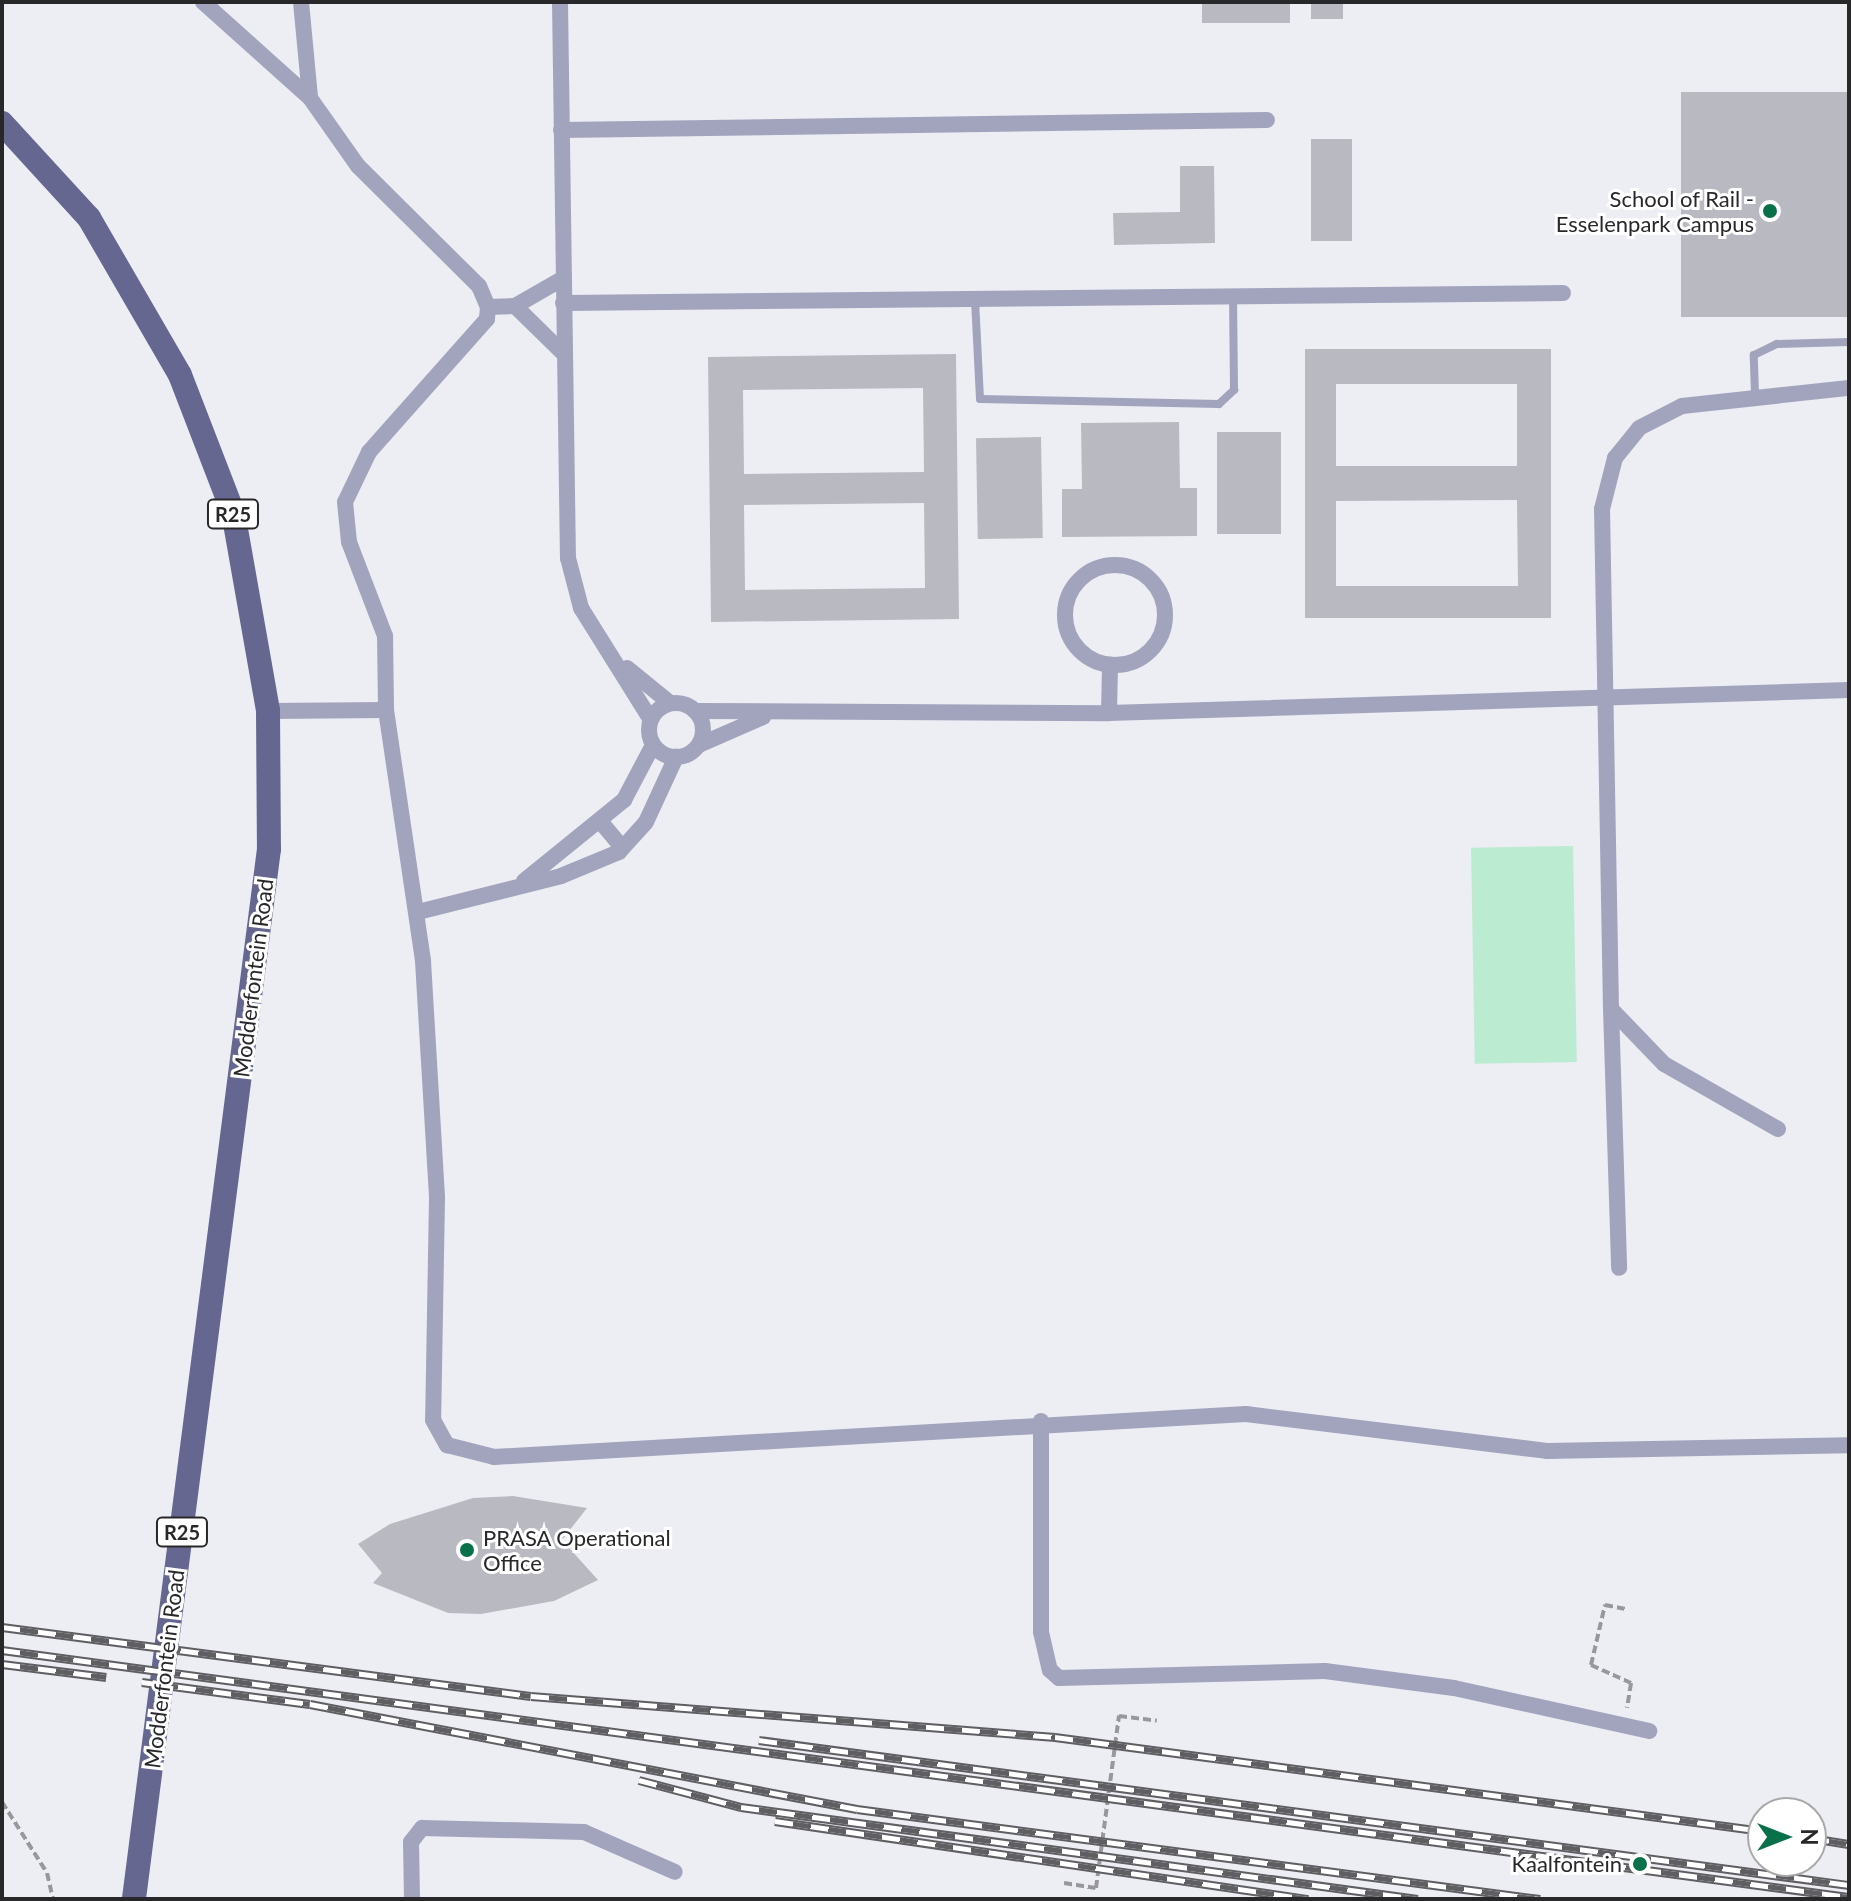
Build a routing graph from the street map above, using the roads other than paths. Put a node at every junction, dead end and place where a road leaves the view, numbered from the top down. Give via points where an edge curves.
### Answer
1 (203, 2) edge
2 (301, 2) edge
3 (560, 2) edge
4 (310, 98) junction
5 (1267, 120) dead end
6 (2, 123) edge
7 (561, 130) junction
8 (562, 279) junction
9 (1563, 293) dead end
10 (975, 300) junction
11 (1233, 300) junction
12 (563, 303) junction
13 (515, 306) junction
14 (488, 307) junction
15 (1849, 342) edge
16 (563, 353) junction
17 (1849, 388) edge
18 (1755, 393) junction
19 (620, 662) junction
20 (1110, 665) junction
21 (1849, 690) edge
22 (670, 703) junction
23 (1606, 703) junction
24 (386, 710) junction
25 (268, 711) junction
26 (695, 711) junction
27 (1109, 713) junction
28 (765, 717) junction
29 (651, 720) junction
30 (653, 745) junction
31 (699, 745) junction
32 (676, 757) junction
33 (600, 821) junction
34 (623, 848) junction
35 (523, 882) junction
36 (418, 912) junction
37 (1611, 1009) junction
38 (1778, 1129) dead end
39 (1619, 1268) dead end
40 (1041, 1421) junction
41 (1849, 1445) edge
42 (1649, 1731) dead end
43 (675, 1872) dead end
44 (134, 1899) edge
45 (412, 1899) edge

1 - 4 street
2 - 4 street
3 - 7 street
4 - 14 street via 358,166 479,286
5 - 7 street
6 - 25 main road, Modderfontein Road / R25 via 89,218 180,375 233,512
7 - 8 street
8 - 12 street
8 - 13 street
9 - 11 street
10 - 11 street
10 - 11 lane via 980,399 1219,404 1234,390
10 - 12 street
12 - 16 street
13 - 14 street
13 - 16 street
14 - 24 street via 487,319 369,452 345,502 349,542 383,623
15 - 18 lane via 1777,344 1754,355
16 - 19 street via 568,558 581,608
17 - 18 street
18 - 23 street via 1682,406 1639,428 1615,458 1602,509
19 - 22 street
19 - 29 street
20 - 20 street via 1079,650 1066,610 1087,573 1120,564 1137,569 1160,593 1164,627 1145,656
20 - 27 street
21 - 23 street
22 - 26 street
22 - 29 street
23 - 27 street
23 - 37 street
24 - 25 street
24 - 36 street
25 - 44 main road, Modderfontein Road / R25 via 269,849
26 - 28 street
26 - 31 street via 703,727
27 - 28 street
28 - 31 street
29 - 30 street
30 - 32 street
30 - 33 street via 624,800
31 - 32 street
32 - 34 street via 646,822
33 - 34 street
33 - 35 street
34 - 35 street via 596,865
35 - 36 street
36 - 40 street via 437,1198 433,1420 447,1445 494,1457
37 - 38 street via 1664,1064
37 - 39 street
40 - 41 street via 1301,1415 1547,1451
40 - 42 street via 1041,1632 1059,1678 1325,1671 1454,1688
43 - 45 street via 584,1832 422,1828 411,1842

